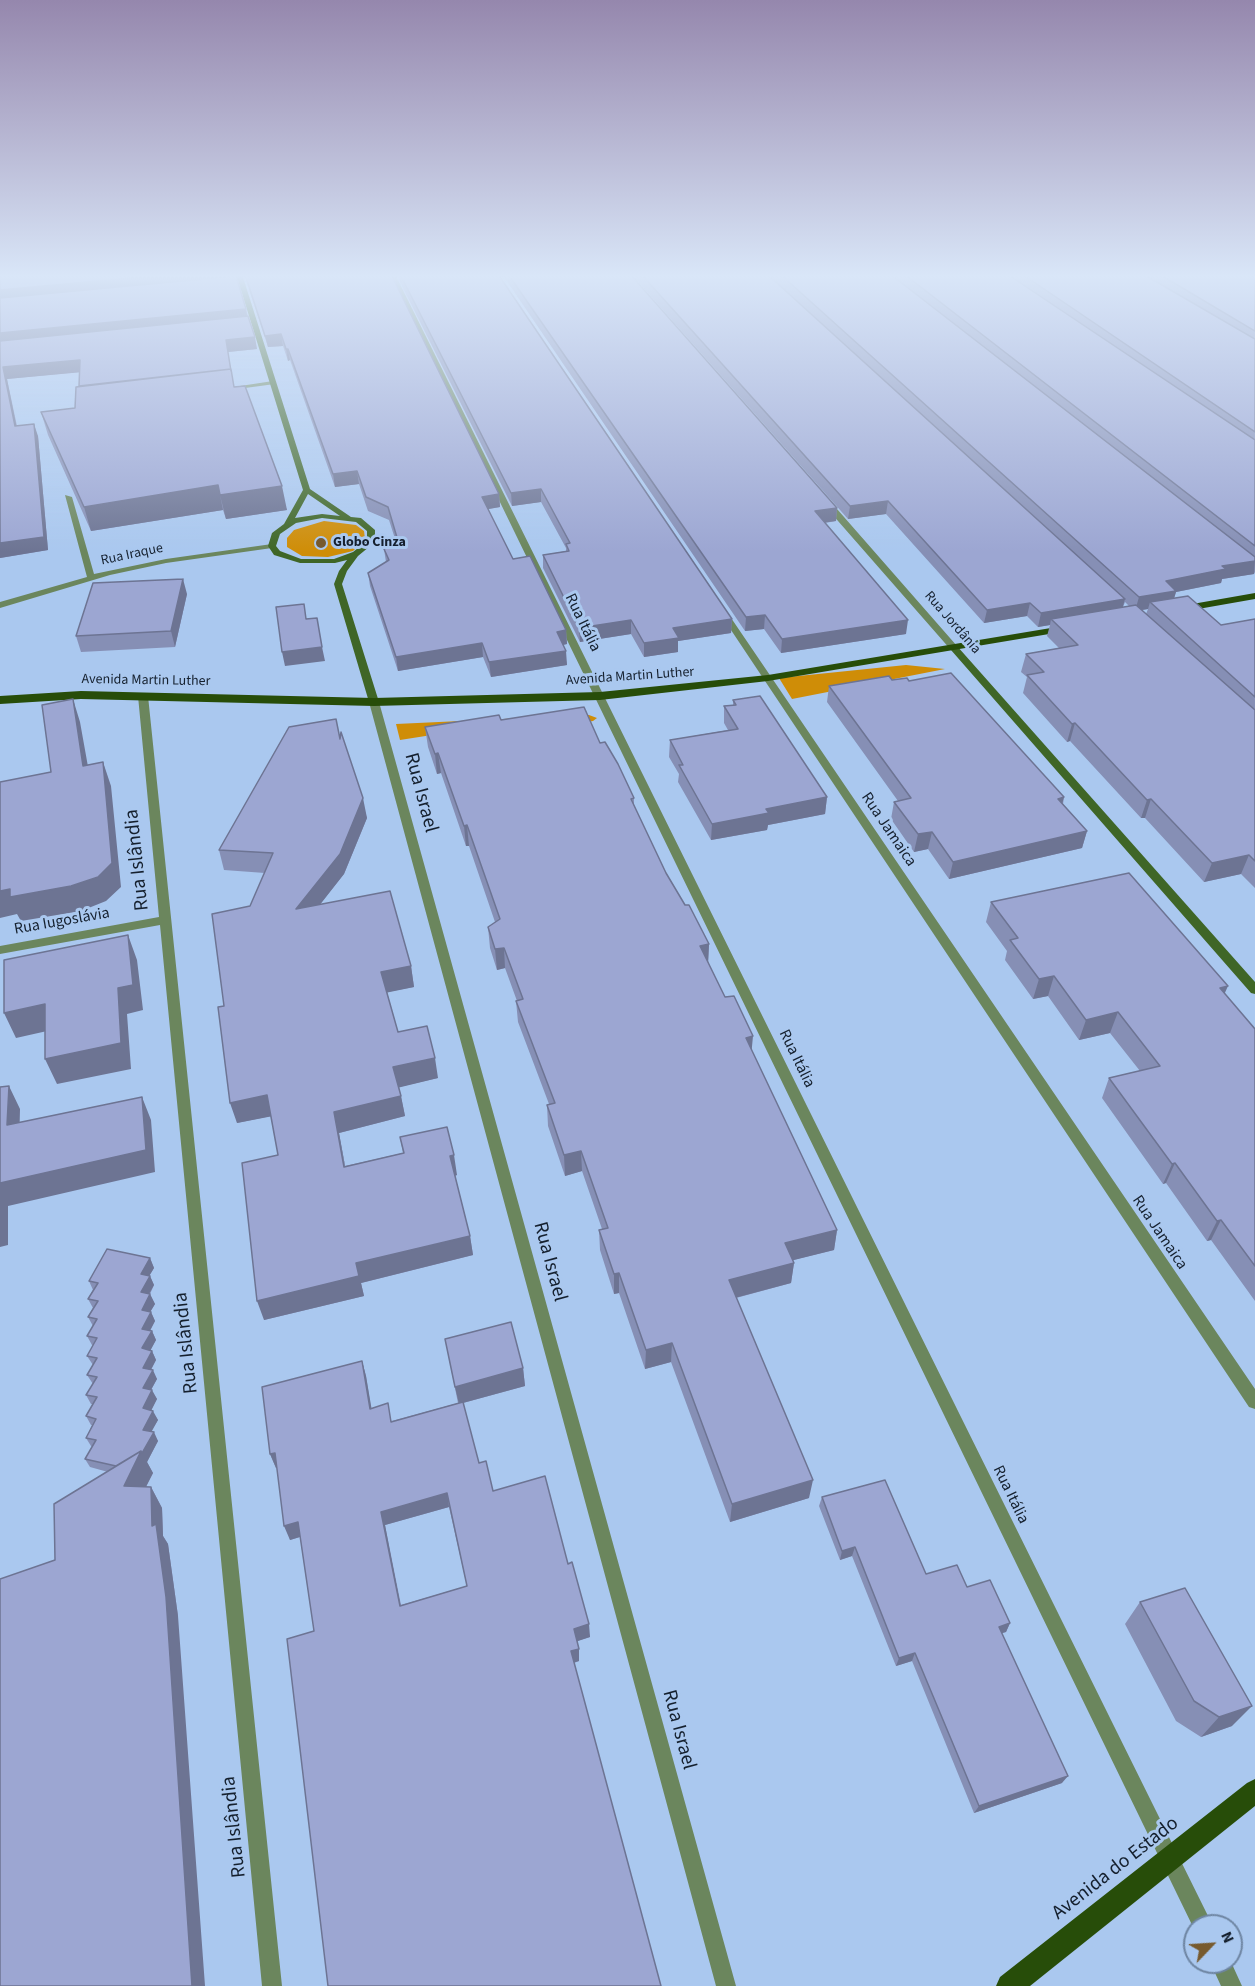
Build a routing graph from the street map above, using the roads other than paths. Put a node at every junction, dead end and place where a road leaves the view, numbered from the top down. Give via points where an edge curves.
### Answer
1 (268, 367) edge
2 (438, 367) edge
3 (273, 382) junction
4 (226, 388) edge
5 (307, 490) junction
6 (820, 495) edge
7 (68, 496) edge
8 (347, 517) junction
9 (288, 524) junction
10 (272, 546) junction
11 (356, 554) junction
12 (91, 577) junction
13 (1255, 596) edge
14 (715, 599) edge
15 (0, 605) edge
16 (1167, 611) edge
17 (1078, 627) edge
18 (954, 648) junction
19 (768, 678) junction
20 (143, 696) junction
21 (600, 696) junction
22 (0, 700) edge
23 (374, 702) junction
24 (165, 920) junction
25 (0, 950) edge
26 (1255, 990) edge
27 (1255, 1402) edge
28 (1255, 1791) edge
29 (1170, 1859) junction
30 (1197, 1914) edge
31 (272, 1986) edge
32 (726, 1986) edge
33 (1009, 1986) edge

1 - 3 street
2 - 21 street, Rua Itália
3 - 4 street
3 - 5 street
5 - 8 street
5 - 9 street
6 - 18 street, Rua Jordânia
7 - 12 street
8 - 9 street via 322,516
8 - 11 street, Rua Israel via 366,524 373,536
9 - 10 street via 276,533
10 - 11 street via 277,553 300,561 335,561
10 - 12 street, Rua Iraque via 166,561
11 - 23 street, Rua Israel via 338,584
12 - 15 street, Rua Iraque
13 - 16 main road
14 - 19 street, Rua Jamaica
17 - 18 main road, Avenida Martin Luther
18 - 19 main road, Avenida Martin Luther
18 - 26 street, Rua Jordânia
19 - 21 main road, Avenida Martin Luther
19 - 27 street, Rua Jamaica
20 - 22 main road, Avenida Martin Luther
20 - 23 main road, Avenida Martin Luther
20 - 24 street, Rua Islândia
21 - 23 main road, Avenida Martin Luther
21 - 29 street, Rua Itália
23 - 32 street, Rua Israel
24 - 25 street, Rua Iugoslávia
24 - 31 street, Rua Islândia
28 - 29 main road, Avenida do Estado
29 - 30 street, Rua Itália
29 - 33 main road, Avenida do Estado

